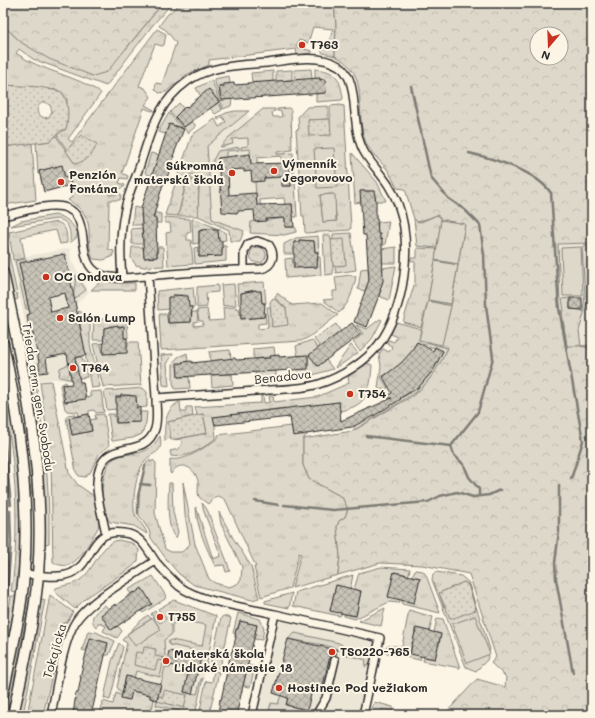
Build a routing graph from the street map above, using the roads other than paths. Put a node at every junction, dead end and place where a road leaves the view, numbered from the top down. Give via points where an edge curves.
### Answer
1 (3, 216) edge
2 (244, 269) junction
3 (3, 273) edge
4 (148, 275) junction
5 (122, 277) junction
6 (4, 350) edge
7 (19, 351) junction
8 (156, 398) junction
9 (106, 534) junction
10 (155, 561) junction
11 (24, 574) junction
12 (38, 575) junction
13 (275, 614) junction
14 (335, 660) dead end
15 (3, 694) edge
16 (13, 715) edge
17 (50, 715) edge
18 (252, 715) edge
19 (316, 715) edge
20 (363, 715) edge

1 - 5 street via 50,206 66,209 74,214 81,225 85,257 89,266 99,274
2 - 2 street via 260,269 269,265 273,256 269,245 257,241 248,244 244,255
2 - 4 street
3 - 7 street, Trieda arm. gen. Svobodu
4 - 5 street
4 - 8 street
5 - 8 street, Benadova via 120,254 124,210 154,120 165,102 188,81 214,70 312,59 333,63 348,73 357,138 366,155 385,178 398,204 404,234 404,274 400,296 388,330 379,344 363,360 320,384
6 - 7 street
6 - 11 street, Trieda arm. gen. Svobodu via 23,467
7 - 12 street, Trieda arm. gen. Svobodu via 36,464
8 - 9 street via 156,424 148,440 137,447 112,452 104,458 97,476
9 - 10 street via 122,532 136,536
9 - 12 street via 99,538 74,572
10 - 13 street via 180,586 195,594
10 - 17 street, Tokajícka via 88,607 75,621 68,636
11 - 12 street
11 - 15 street, Trieda arm. gen. Svobodu via 20,610
12 - 16 street, Trieda arm. gen. Svobodu via 27,649
13 - 18 street
13 - 20 street via 380,638
14 - 19 street via 326,698

